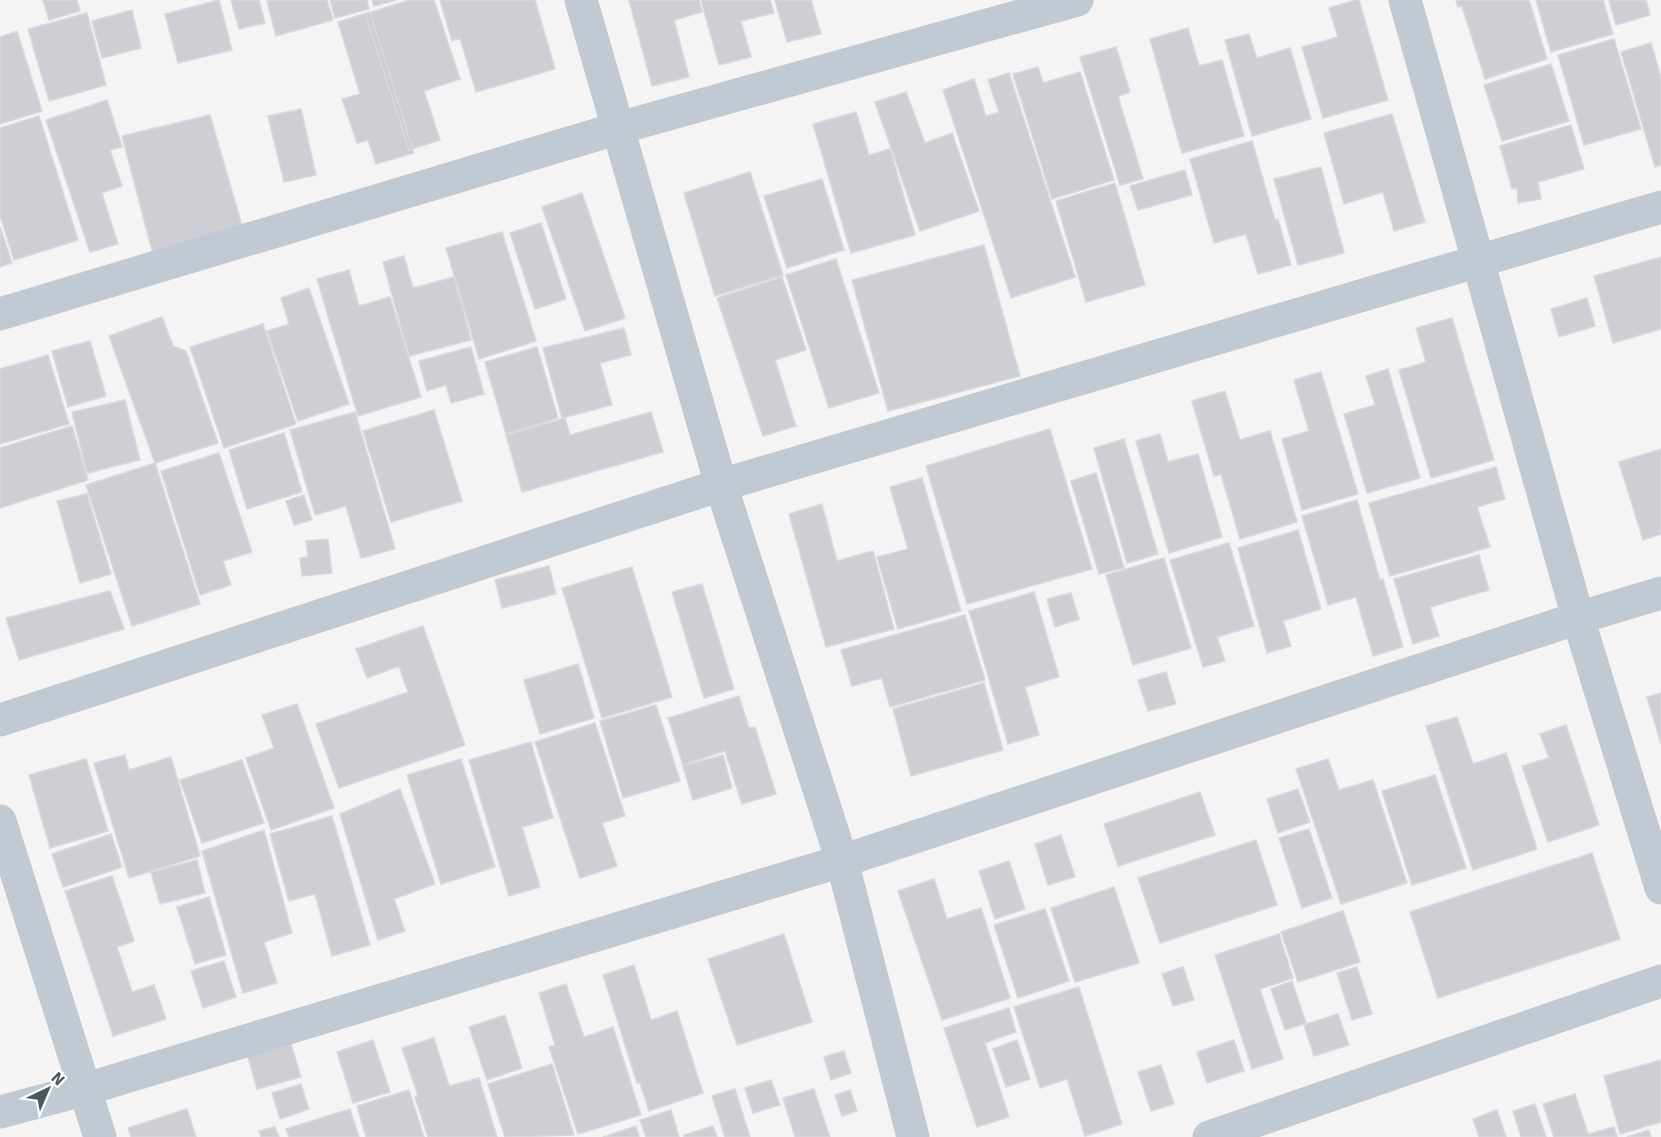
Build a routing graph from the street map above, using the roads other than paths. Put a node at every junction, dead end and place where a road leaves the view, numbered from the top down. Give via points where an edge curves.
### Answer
1 (581, 0) edge
2 (1077, 0) edge
3 (1405, 0) edge
4 (619, 128) junction
5 (1661, 207) edge
6 (1479, 260) junction
7 (0, 314) edge
8 (721, 485) junction
9 (1661, 593) edge
10 (1578, 618) junction
11 (0, 720) edge
12 (0, 821) edge
13 (842, 861) junction
14 (1661, 888) edge
15 (1661, 981) edge
16 (86, 1089) junction
17 (0, 1112) edge
18 (100, 1137) edge
19 (913, 1137) edge
20 (1209, 1137) edge

1 - 4 street
2 - 4 street
3 - 6 street
4 - 7 street
4 - 8 street
5 - 6 street
6 - 8 street
6 - 10 street
8 - 11 street
8 - 13 street
9 - 10 street
10 - 13 street
10 - 14 street
12 - 16 street
13 - 16 street
13 - 19 street
15 - 20 street
16 - 17 street
16 - 18 street

